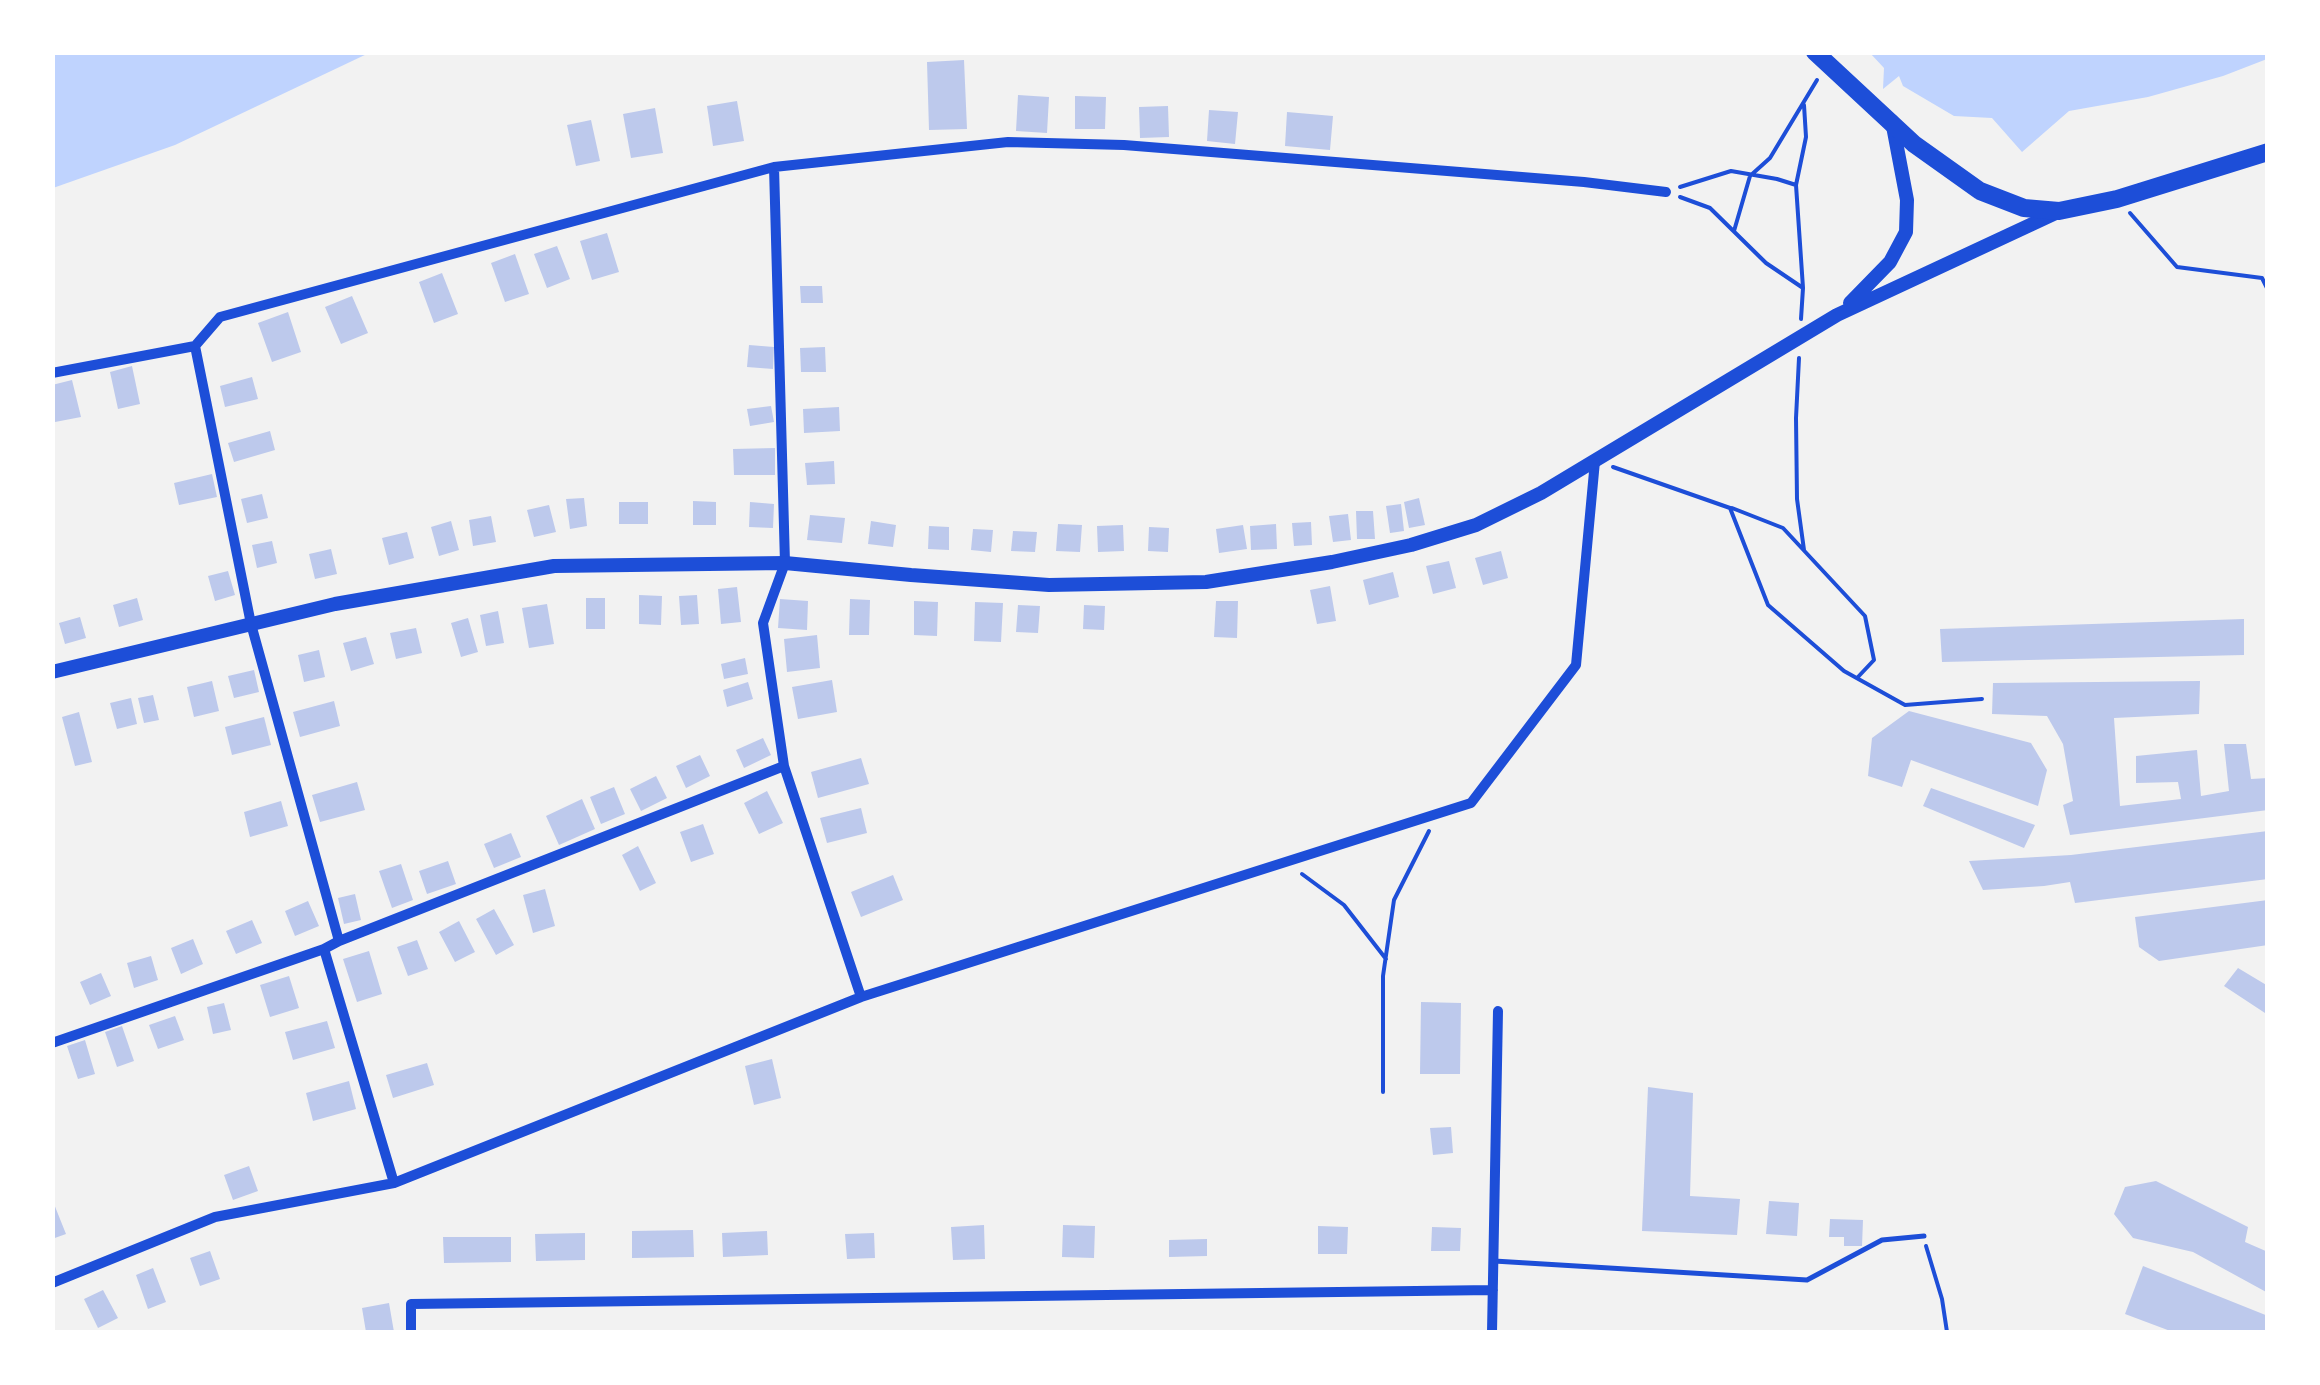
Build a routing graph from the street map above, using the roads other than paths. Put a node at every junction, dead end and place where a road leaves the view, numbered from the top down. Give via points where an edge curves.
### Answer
1 (1820, 58) edge
2 (1892, 120) junction
3 (2268, 152) edge
4 (774, 167) junction
5 (1666, 192) road end
6 (2059, 212) junction
7 (1836, 314) junction
8 (195, 346) junction
9 (52, 373) edge
10 (1594, 461) junction
11 (785, 563) junction
12 (251, 624) junction
13 (52, 672) edge
14 (784, 766) junction
15 (339, 941) junction
16 (324, 949) junction
17 (861, 997) junction
18 (1498, 1011) dead end
19 (52, 1043) edge
20 (394, 1183) junction
21 (1924, 1236) road end
22 (1494, 1261) junction
23 (52, 1282) edge
24 (1493, 1290) junction
25 (410, 1332) edge
26 (1492, 1332) edge

1 - 2 main road
2 - 6 main road via 1914,144 1980,190 2024,208
2 - 7 street via 1906,232 1890,262
3 - 6 main road
4 - 5 street via 1008,142 1124,145
4 - 8 street via 220,317
4 - 11 street
6 - 7 street
7 - 10 street
8 - 9 street
8 - 12 street
10 - 11 street via 1476,525 1332,562 1206,582 1049,585
10 - 17 street via 1576,665 1471,802
11 - 12 street via 554,566
11 - 14 street via 763,623
12 - 13 street
12 - 15 street
14 - 15 street
14 - 17 street
15 - 16 street
16 - 19 street
16 - 20 street
17 - 20 street
18 - 22 street
20 - 23 street via 215,1216
21 - 22 lane via 1882,1240 1807,1280
22 - 24 street
24 - 25 street via 411,1304
24 - 26 street

